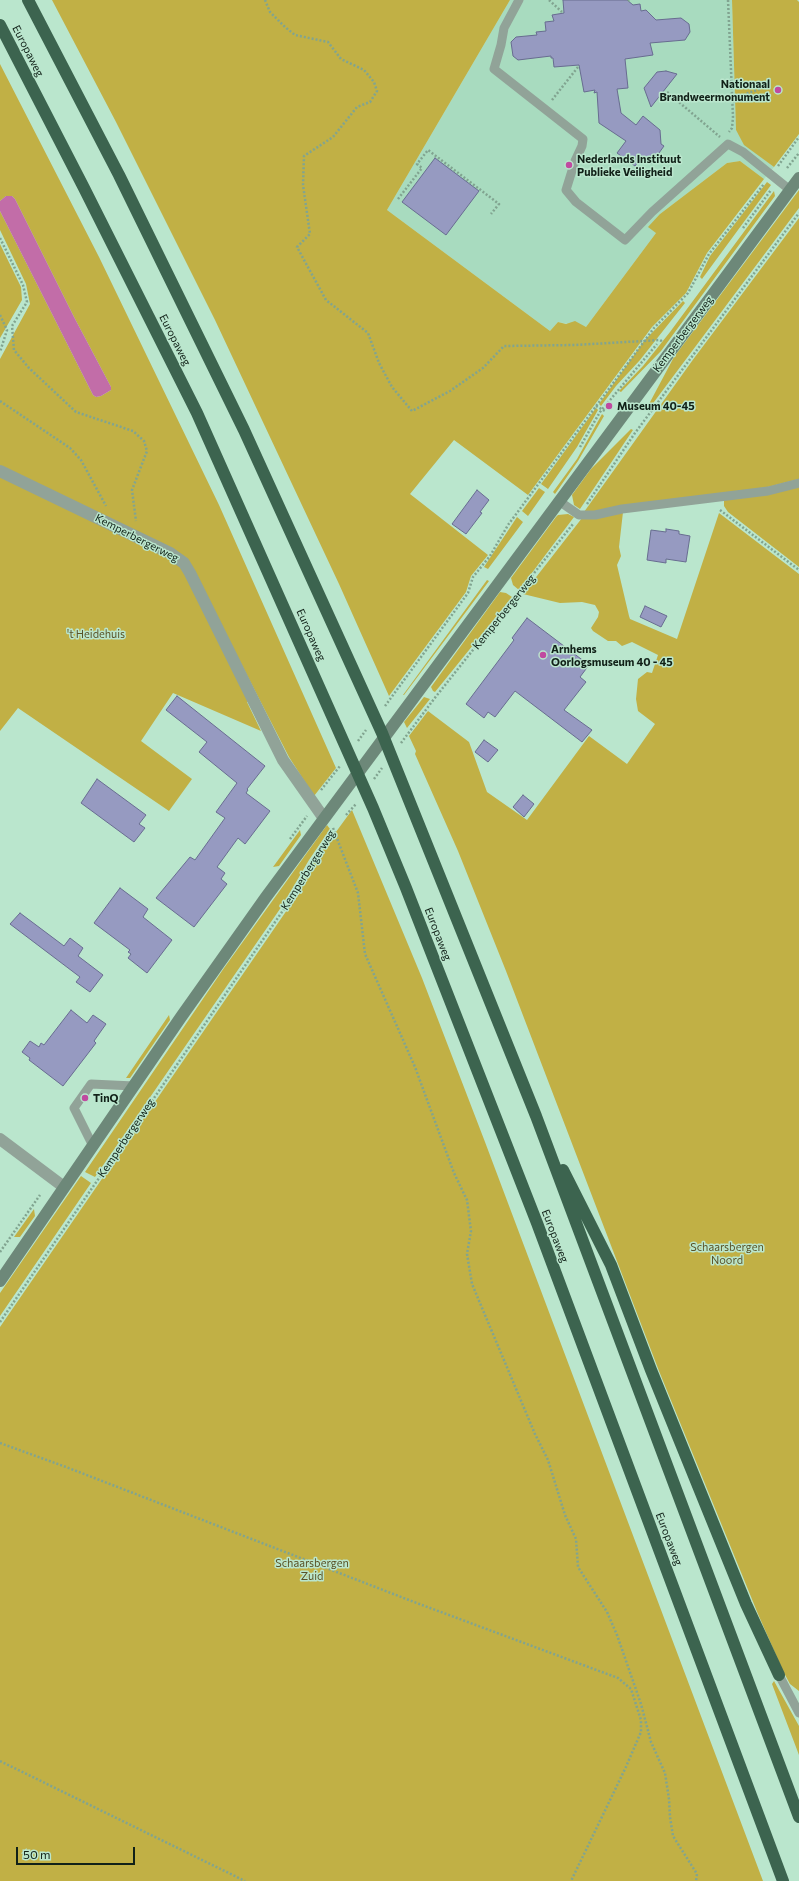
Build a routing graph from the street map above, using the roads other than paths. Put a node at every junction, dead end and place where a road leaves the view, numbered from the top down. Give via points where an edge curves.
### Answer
1 (28, 0) edge
2 (519, 0) edge
3 (0, 25) edge
4 (799, 178) edge
5 (790, 190) junction
6 (0, 471) edge
7 (799, 483) edge
8 (558, 501) junction
9 (324, 818) junction
10 (134, 1086) junction
11 (536, 1116) junction
12 (0, 1139) edge
13 (93, 1146) junction
14 (64, 1187) junction
15 (0, 1281) edge
16 (778, 1675) joint
17 (790, 1695) junction
18 (799, 1699) edge
19 (799, 1713) edge
20 (799, 1817) edge
21 (784, 1881) edge

1 - 11 highway, Europaweg via 120,176 244,430 366,695
2 - 5 lane via 504,28 494,69 583,139 566,190 576,202 626,240 652,212 728,144
3 - 21 highway, Europaweg via 197,413 373,808 537,1223
4 - 5 main road, Kemperbergerweg
5 - 8 main road, Kemperbergerweg
6 - 9 street, Kemperbergerweg via 170,553 184,563 283,760
7 - 8 lane via 768,491 622,509 595,515 579,516
8 - 9 main road, Kemperbergerweg
9 - 10 main road, Kemperbergerweg
10 - 13 main road, Kemperbergerweg
10 - 13 lane via 92,1084 74,1108
11 - 16 highway via 611,1265 740,1590
11 - 20 highway, Europaweg
12 - 14 street
13 - 14 main road, Kemperbergerweg
14 - 15 main road, Kemperbergerweg
16 - 17 lane
17 - 18 lane
17 - 19 lane

